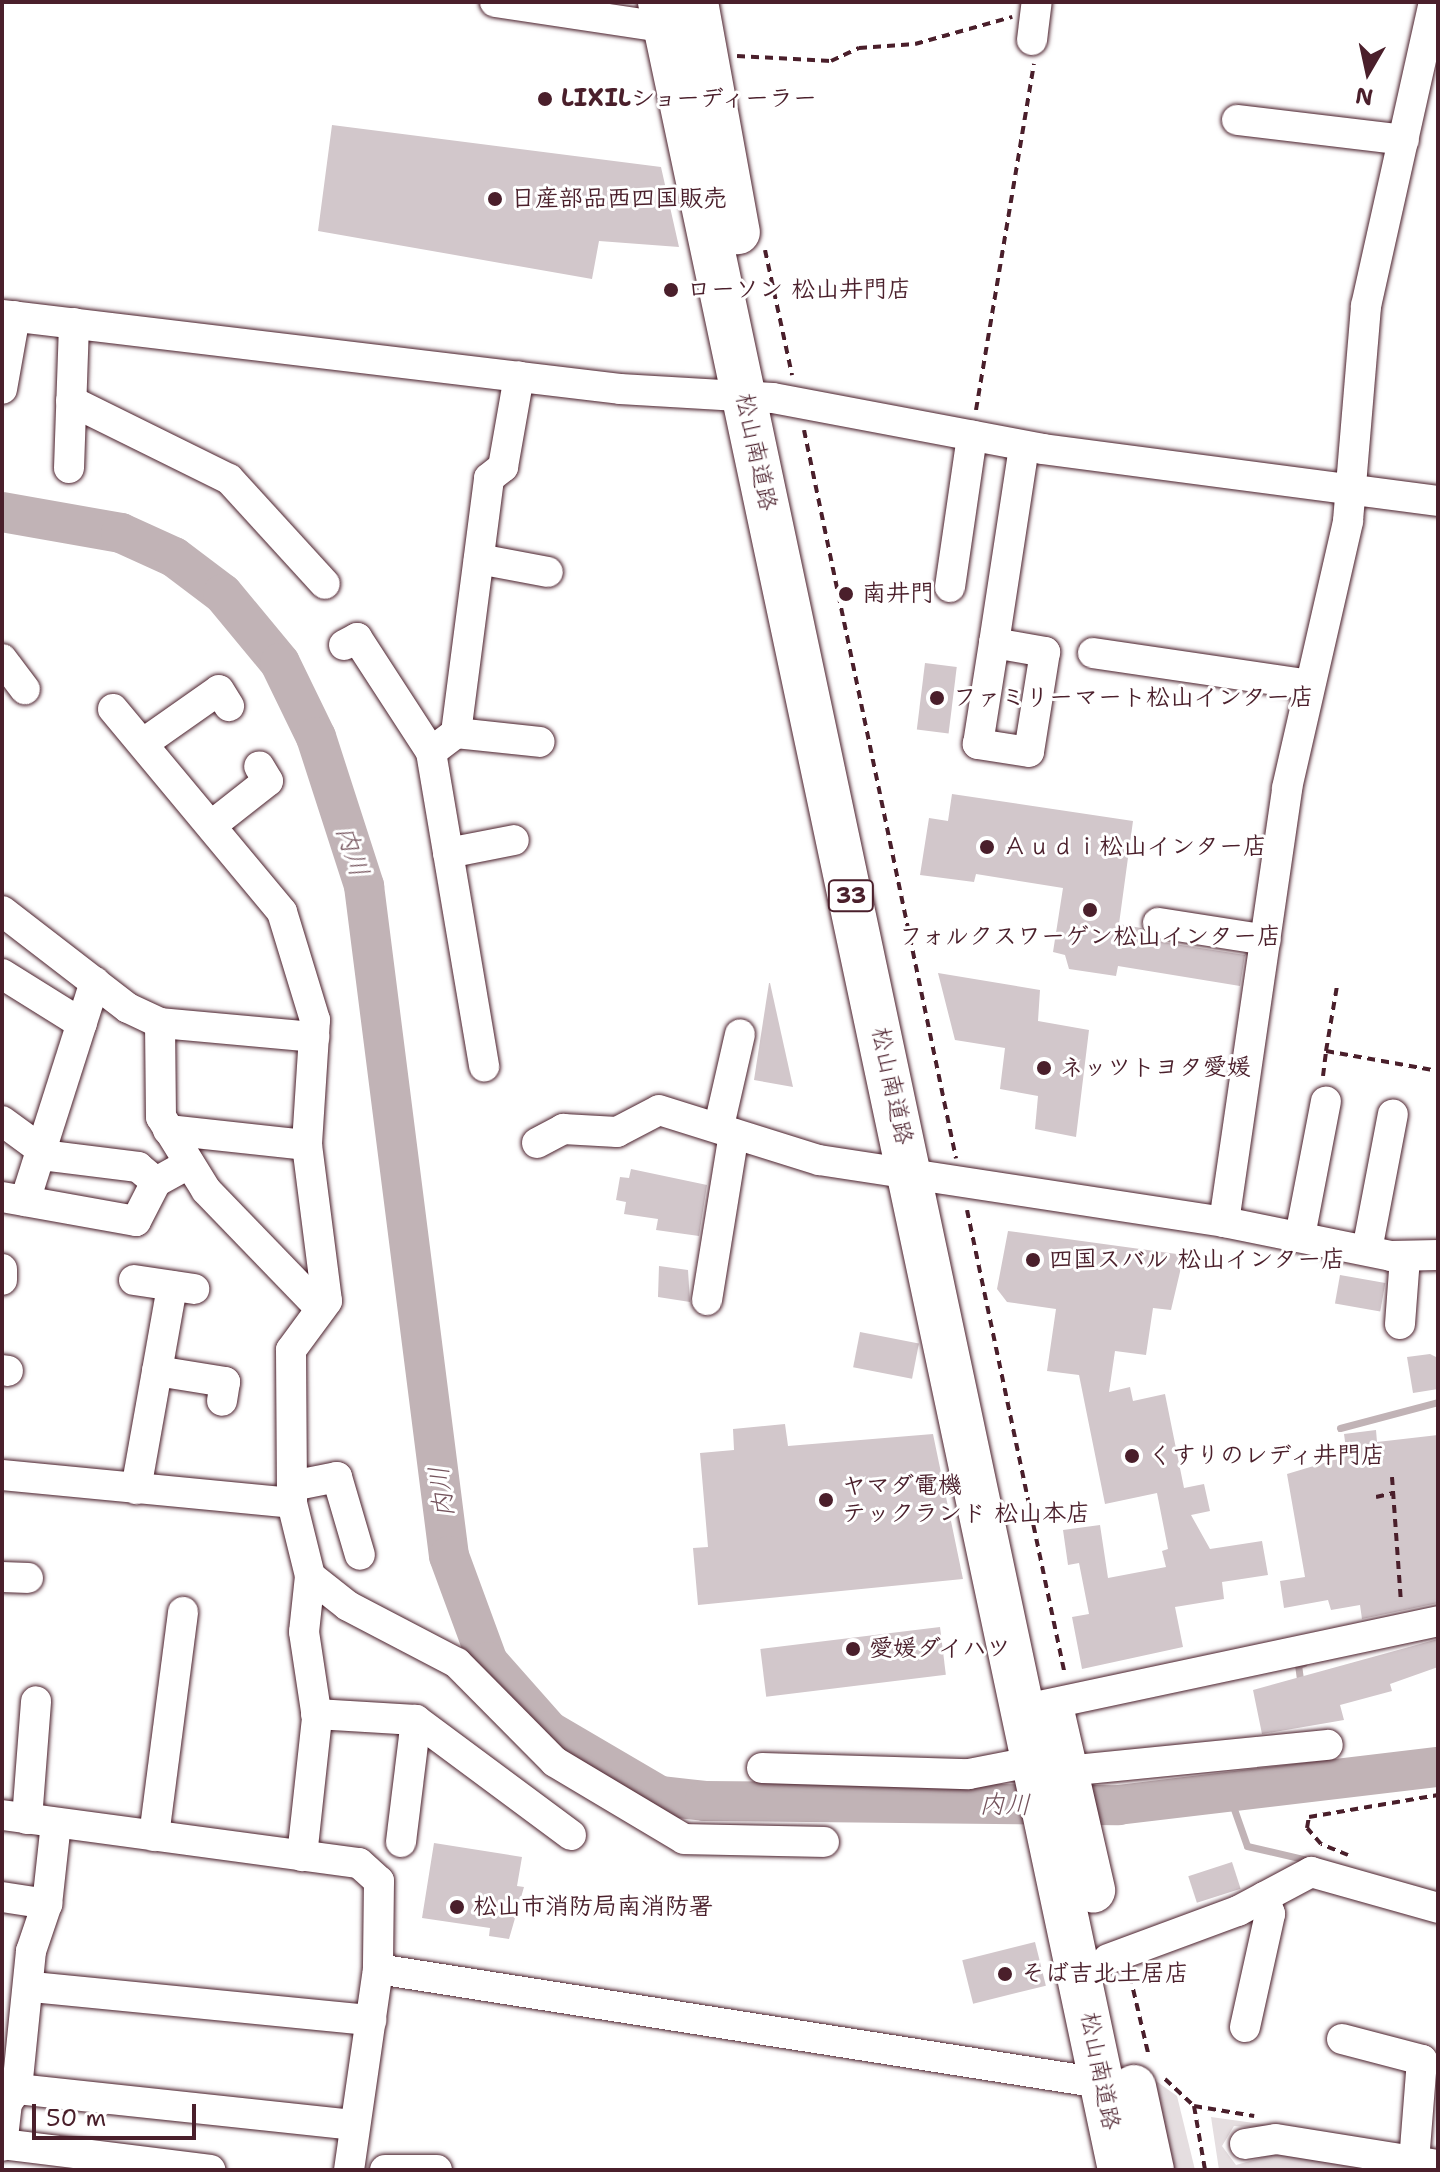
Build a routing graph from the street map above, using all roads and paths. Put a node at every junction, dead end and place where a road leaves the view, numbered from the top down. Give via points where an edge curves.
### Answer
1 (495, 2) edge
2 (1434, 2) edge
3 (1034, 20) edge
4 (689, 24) edge
5 (1237, 120) dead end
6 (1404, 140) junction
7 (763, 238) dead end
8 (9, 316) edge
9 (74, 323) junction
10 (519, 376) junction
11 (2, 389) edge
12 (772, 400) junction
13 (71, 401) junction
14 (972, 436) junction
15 (1024, 446) junction
16 (69, 468) dead end
17 (1352, 490) junction
18 (1438, 501) edge
19 (479, 559) junction
20 (548, 572) dead end
21 (325, 584) dead end
22 (950, 587) dead end
23 (994, 643) dead end
24 (344, 645) dead end
25 (1093, 653) dead end
26 (2, 659) edge
27 (1310, 685) junction
28 (25, 689) dead end
29 (229, 706) dead end
30 (113, 709) dead end
31 (456, 733) junction
32 (145, 742) junction
33 (540, 742) dead end
34 (431, 752) junction
35 (259, 766) dead end
36 (212, 825) junction
37 (514, 840) dead end
38 (448, 853) junction
39 (2, 911) edge
40 (1158, 923) dead end
41 (1266, 940) junction
42 (2, 974) edge
43 (95, 982) junction
44 (1337, 986) dead end
45 (160, 1023) junction
46 (82, 1024) junction
47 (740, 1034) dead end
48 (314, 1037) junction
49 (1326, 1051) junction
50 (484, 1067) dead end
51 (1438, 1071) edge
52 (1326, 1101) joint
53 (1393, 1114) dead end
54 (2, 1121) edge
55 (168, 1130) junction
56 (727, 1130) junction
57 (537, 1143) dead end
58 (307, 1145) junction
59 (40, 1149) junction
60 (189, 1164) junction
61 (938, 1179) junction
62 (156, 1182) junction
63 (13, 1199) edge
64 (1224, 1222) junction
65 (1300, 1236) junction
66 (1367, 1250) junction
67 (1438, 1255) edge
68 (1405, 1257) junction
69 (2, 1269) edge
70 (2, 1280) edge
71 (134, 1280) dead end
72 (707, 1300) dead end
73 (321, 1309) junction
74 (1400, 1324) dead end
75 (157, 1371) junction
76 (222, 1401) dead end
77 (2, 1475) edge
78 (1392, 1477) dead end
79 (136, 1489) junction
80 (1394, 1493) junction
81 (292, 1494) junction
82 (1376, 1497) dead end
83 (360, 1555) dead end
84 (310, 1576) junction
85 (183, 1612) dead end
86 (1438, 1621) edge
87 (1402, 1630) junction
88 (36, 1701) dead end
89 (1048, 1704) junction
90 (316, 1714) junction
91 (416, 1720) junction
92 (1328, 1745) dead end
93 (762, 1768) dead end
94 (1052, 1778) junction
95 (1438, 1795) edge
96 (28, 1819) edge
97 (571, 1835) dead end
98 (154, 1836) junction
99 (401, 1842) dead end
100 (824, 1842) dead end
101 (1068, 1848) junction
102 (302, 1856) junction
103 (1351, 1862) dead end
104 (2, 1897) edge
105 (1264, 1897) junction
106 (47, 1904) junction
107 (1438, 1908) edge
108 (1116, 1957) junction
109 (378, 1969) junction
110 (32, 1987) junction
111 (371, 2020) junction
112 (1245, 2027) dead end
113 (1342, 2039) dead end
114 (1119, 2086) junction
115 (17, 2089) junction
116 (355, 2125) junction
117 (1245, 2144) dead end
118 (2, 2145) edge
119 (1426, 2163) edge
120 (210, 2170) edge
121 (349, 2170) edge
122 (385, 2170) edge
123 (437, 2170) edge
124 (1120, 2170) edge
125 (1152, 2170) edge
126 (1205, 2170) edge

1 - 4 street
2 - 6 street
3 - 4 path via 996,17 831,61
3 - 14 path via 1037,47
4 - 12 highway, 松山南道路 / 33
5 - 6 street
6 - 17 street via 1366,306
7 - 12 path
8 - 9 street
8 - 11 street
9 - 10 street
9 - 13 street
10 - 12 street
10 - 19 street via 503,467 489,478
12 - 14 street
12 - 61 highway, 松山南道路 / 33
12 - 61 path
13 - 16 street
13 - 21 street via 229,479
14 - 15 street
14 - 22 street
15 - 17 street
15 - 23 street
17 - 18 street
17 - 27 street
19 - 20 street
19 - 31 street
24 - 34 street via 357,638
25 - 27 street
26 - 28 street
27 - 41 street
29 - 32 street via 219,690
30 - 32 street
31 - 33 street
31 - 34 street
32 - 36 street
34 - 38 street
35 - 36 street via 268,781
36 - 48 street via 282,912
37 - 38 street
38 - 50 street
39 - 43 street
40 - 41 street
41 - 64 street
42 - 46 street
43 - 45 street
43 - 46 street
44 - 49 path
45 - 48 street
45 - 55 street via 161,1117
46 - 59 street
47 - 56 street
48 - 58 street
49 - 51 path
49 - 52 path
52 - 65 street
53 - 66 street
54 - 59 street
55 - 58 street
55 - 60 street
56 - 57 street via 659,1110 617,1132 563,1129
56 - 61 street via 819,1160
56 - 72 street
58 - 73 street via 327,1301
59 - 62 street via 138,1167
59 - 63 street
60 - 62 street
60 - 73 street
61 - 64 street
61 - 89 highway, 松山南道路 / 33
61 - 89 path
62 - 63 street via 136,1221
64 - 65 street
65 - 66 street
66 - 68 street
67 - 68 street
68 - 74 street
69 - 70 street
71 - 75 street via 183,1287
73 - 81 street via 291,1350
75 - 76 street via 225,1382
75 - 79 street
77 - 79 street
78 - 80 path
79 - 81 street
80 - 82 path
80 - 87 path
81 - 83 street via 337,1477
81 - 84 street
84 - 90 street via 304,1632
84 - 100 street via 386,1628 457,1663 555,1762 684,1839
85 - 98 street
86 - 87 street
87 - 89 street
88 - 96 street
89 - 94 highway, 松山南道路 / 33
90 - 91 street
90 - 102 street
91 - 97 street
91 - 99 street
92 - 94 street
93 - 94 street
94 - 101 highway, 松山南道路 / 33
95 - 103 path via 1309,1817 1311,1835
96 - 98 street
96 - 106 street
98 - 102 street
101 - 108 highway, 松山南道路 / 33
101 - 114 highway, 松山南道路 / 33
102 - 109 street via 359,1863 379,1881
104 - 106 street
105 - 107 street via 1311,1872
105 - 108 street
105 - 112 street via 1270,1914
106 - 110 street via 31,1951
108 - 114 highway, 松山南道路 / 33
108 - 126 path via 1152,2070 1194,2106
109 - 111 street
109 - 114 street
110 - 111 street
110 - 115 street
111 - 116 street
113 - 119 street via 1422,2060
114 - 124 highway, 松山南道路 / 33
114 - 125 highway, 松山南道路 / 33
115 - 116 street
115 - 118 street via 7,2103
116 - 121 street
117 - 119 street via 1276,2139
118 - 120 street
122 - 123 street

